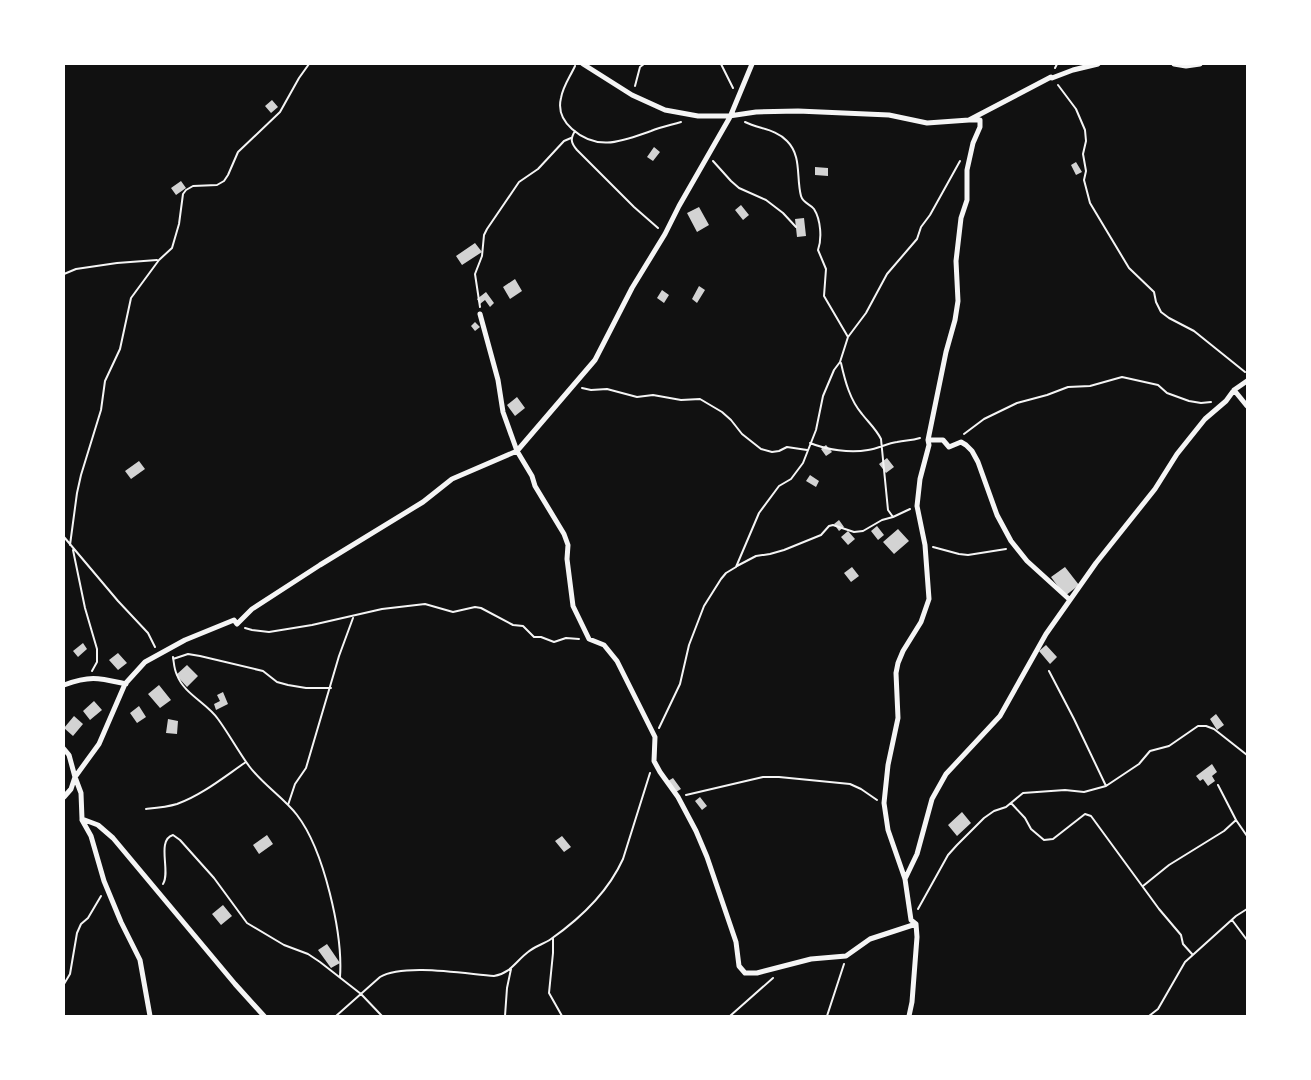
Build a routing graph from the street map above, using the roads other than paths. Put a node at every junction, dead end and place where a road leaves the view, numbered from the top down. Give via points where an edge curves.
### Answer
1 (583, 64) edge
2 (752, 64) edge
3 (1098, 64) edge
4 (1174, 64) edge
5 (1200, 64) edge
6 (730, 116) junction
7 (969, 120) junction
8 (480, 314) road end
9 (1247, 381) edge
10 (1234, 390) junction
11 (1247, 406) edge
12 (928, 440) junction
13 (517, 451) junction
14 (1070, 600) junction
15 (126, 684) junction
16 (64, 685) edge
17 (64, 749) edge
18 (75, 778) junction
19 (64, 797) edge
20 (82, 819) junction
21 (905, 879) junction
22 (916, 924) junction
23 (150, 1016) edge
24 (264, 1016) edge
25 (909, 1016) edge

1 - 6 street via 632,95 665,110 698,116
2 - 6 street
3 - 7 street via 1051,77
4 - 5 street
6 - 7 street via 798,111 889,116 927,123
6 - 13 street via 632,288 596,360
7 - 12 street via 980,120 980,127 967,170 967,200 961,218 956,260 958,301
8 - 13 street via 503,412
9 - 10 street
10 - 11 street
10 - 14 street via 1177,454 1155,489
12 - 14 street via 943,440 949,447 960,442 972,451 997,515 1018,552
12 - 21 street via 930,445 920,479 917,506 925,545 928,599 922,622 898,663 898,718 884,803 888,830
13 - 15 street via 452,480 423,502 252,609 236,624 234,620 159,653 145,662
13 - 22 street via 568,545 573,606 589,639 604,645 617,662 655,737 654,761 678,797 707,857 736,942 741,970 757,973 811,959 846,956 870,939
14 - 21 street via 1034,654 1000,716 960,757 938,787 927,811 917,854
15 - 16 street via 88,677
15 - 18 street via 99,744
17 - 18 street via 69,755
18 - 19 street
18 - 20 street via 81,793
20 - 23 street via 91,836 104,881 140,960
20 - 24 street via 98,825 113,838
21 - 22 street via 911,920
22 - 25 street

